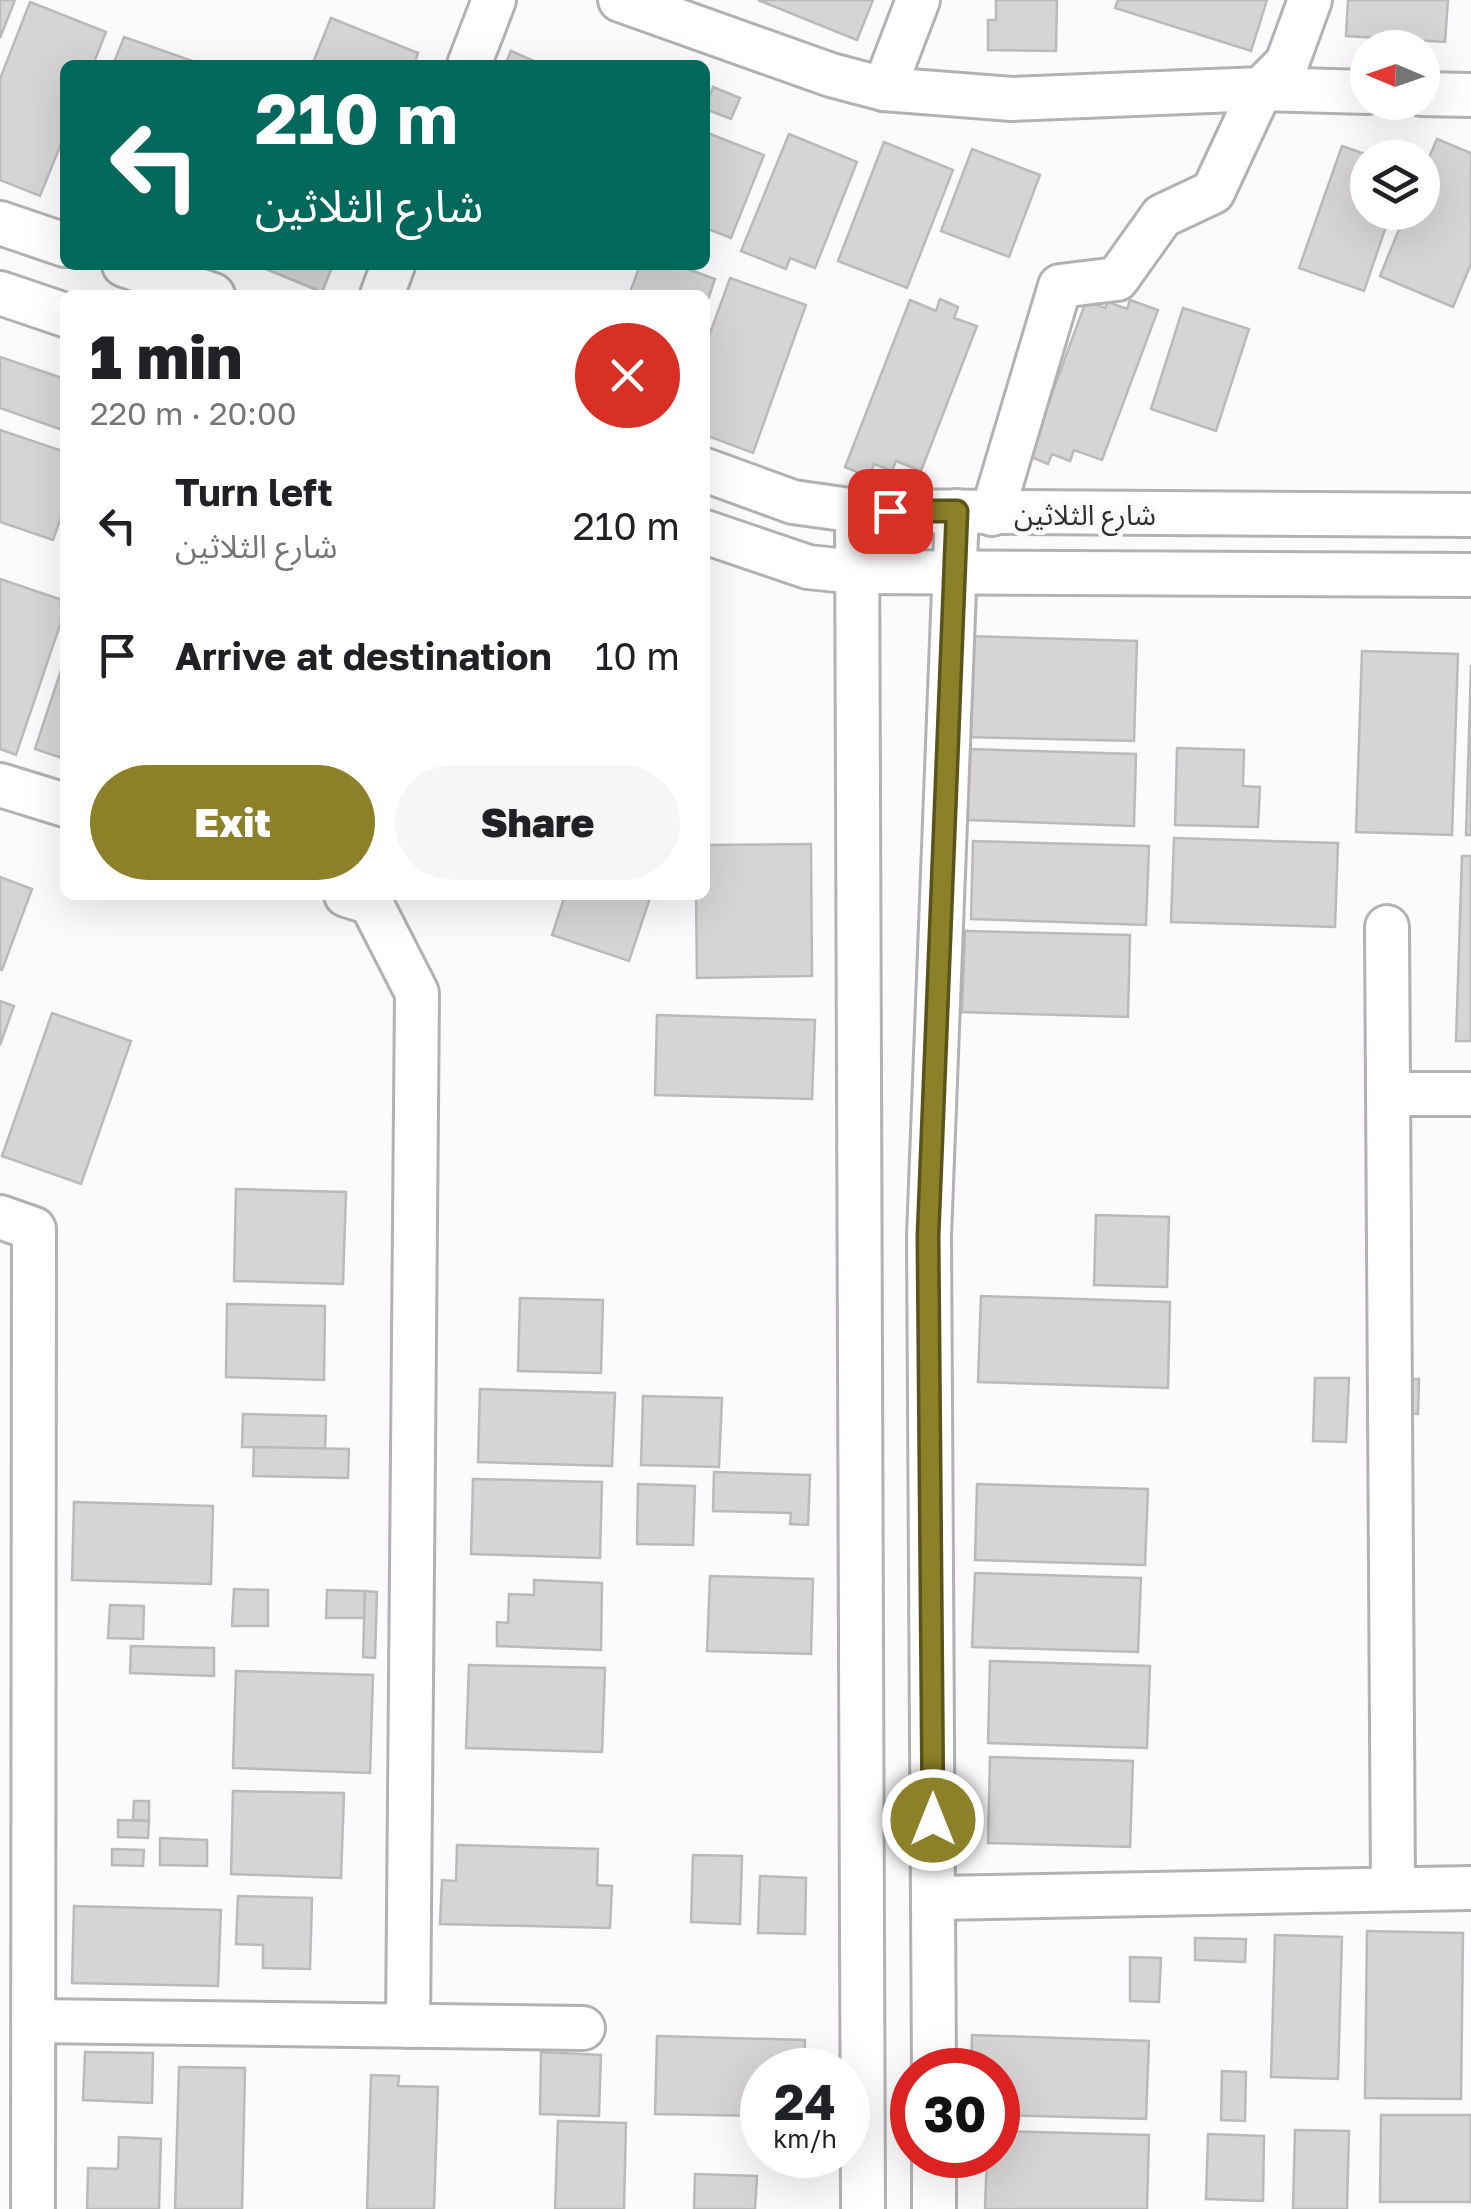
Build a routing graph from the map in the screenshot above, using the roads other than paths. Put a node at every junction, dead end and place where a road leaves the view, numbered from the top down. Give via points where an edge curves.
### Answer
1 (494, 0) edge
2 (620, 0) edge
3 (918, 0) edge
4 (1310, 0) edge
5 (471, 60) edge
6 (1261, 89) junction
7 (884, 90) junction
8 (1350, 91) edge
9 (1440, 95) edge
10 (1471, 96) edge
11 (0, 223) edge
12 (60, 243) edge
13 (139, 270) edge
14 (198, 290) edge
15 (0, 293) edge
16 (60, 314) edge
17 (710, 472) edge
18 (857, 511) junction
19 (974, 513) junction
20 (1471, 516) edge
21 (710, 534) edge
22 (856, 572) junction
23 (954, 574) junction
24 (1471, 575) edge
25 (0, 785) edge
26 (60, 804) edge
27 (361, 900) edge
28 (1388, 927) dead end
29 (1388, 1094) junction
30 (1471, 1094) edge
31 (0, 1217) edge
32 (17, 1410) edge
33 (1393, 1888) junction
34 (1471, 1888) edge
35 (934, 1898) junction
36 (34, 2021) junction
37 (408, 2026) junction
38 (583, 2028) dead end
39 (934, 2048) edge
40 (934, 2178) edge
41 (33, 2209) edge
42 (864, 2209) edge
43 (934, 2209) edge

1 - 5 street
2 - 7 street
3 - 7 street
4 - 6 street via 1287,63
6 - 7 street via 1012,99
6 - 8 street
6 - 19 street via 1213,192 1162,216 1117,278 1060,286
9 - 10 street
11 - 12 street
13 - 14 street
15 - 16 street
17 - 18 street, شارع الثلاثين via 794,502
18 - 19 street, شارع الثلاثين
18 - 22 street
19 - 20 street, شارع الثلاثين
19 - 23 street
21 - 22 street via 808,567
22 - 23 street
22 - 42 street
23 - 24 street
23 - 35 street via 928,1236
25 - 26 street
27 - 37 street via 370,903 417,993
28 - 29 street
29 - 30 street
29 - 33 street
31 - 32 street via 34,1229
32 - 36 street
33 - 34 street
33 - 35 street
35 - 39 street
36 - 37 street
36 - 41 street
37 - 38 street
40 - 43 street

